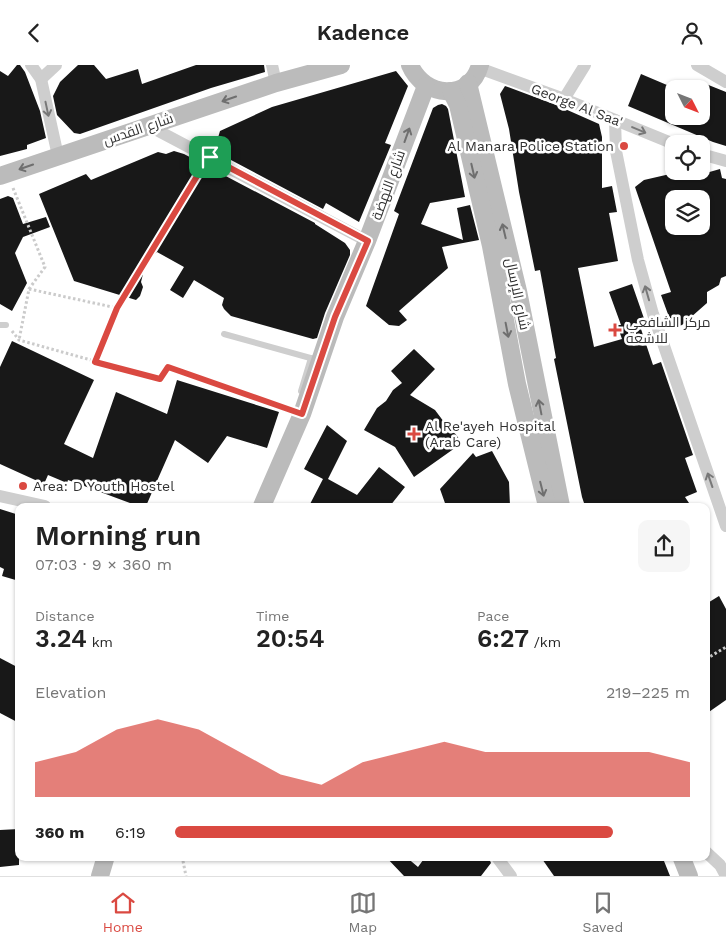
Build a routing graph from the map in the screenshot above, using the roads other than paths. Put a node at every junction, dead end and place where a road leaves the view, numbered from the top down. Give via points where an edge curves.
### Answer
1 (31, 65) edge
2 (56, 65) edge
3 (272, 65) edge
4 (341, 65) edge
5 (410, 65) edge
6 (585, 65) edge
7 (696, 65) edge
8 (480, 66) edge
9 (41, 79) junction
10 (276, 83) junction
11 (468, 83) junction
12 (726, 83) edge
13 (426, 86) junction
14 (451, 91) junction
15 (564, 99) junction
16 (615, 120) junction
17 (149, 126) junction
18 (665, 140) edge
19 (58, 157) junction
20 (710, 157) edge
21 (726, 161) edge
22 (4, 175) edge
23 (368, 241) junction
24 (224, 334) dead end
25 (316, 359) junction
26 (160, 379) road end
27 (296, 415) junction
28 (276, 454) dead end
29 (0, 496) edge
30 (32, 503) edge
31 (255, 503) edge
32 (263, 503) edge
33 (546, 503) edge
34 (560, 503) edge
35 (726, 526) edge
36 (710, 856) edge
37 (104, 861) edge
38 (500, 861) edge
39 (683, 861) edge
40 (100, 876) edge
41 (511, 876) edge
42 (689, 876) edge
43 (726, 876) edge

1 - 9 street
2 - 9 street
3 - 10 street
4 - 10 main road, شارع القدس
5 - 13 main road
6 - 15 street
7 - 12 street
8 - 11 main road
8 - 15 street, George Al Saa'
9 -> 19 street
10 -> 17 main road, شارع القدس
11 - 14 main road
34 -> 11 main road, شارع الإرسال via 518,291
13 - 14 main road
23 -> 13 main road, شارع النهضة
14 -> 33 main road, شارع الإرسال via 458,105 491,246 517,384
15 - 16 street, George Al Saa'
16 -> 18 street, George Al Saa'
35 -> 16 street via 638,261 616,151
17 - 19 main road, شارع القدس
17 - 23 street
19 -> 22 main road, شارع القدس
20 - 21 street
23 - 25 main road, شارع النهضة
24 - 25 lane
25 - 27 main road, شارع النهضة
26 - 27 lane via 168,367
27 - 32 main road, شارع النهضة
28 - 31 lane
29 - 30 street
36 - 43 street
37 - 40 main road
38 - 41 street
39 - 42 main road

